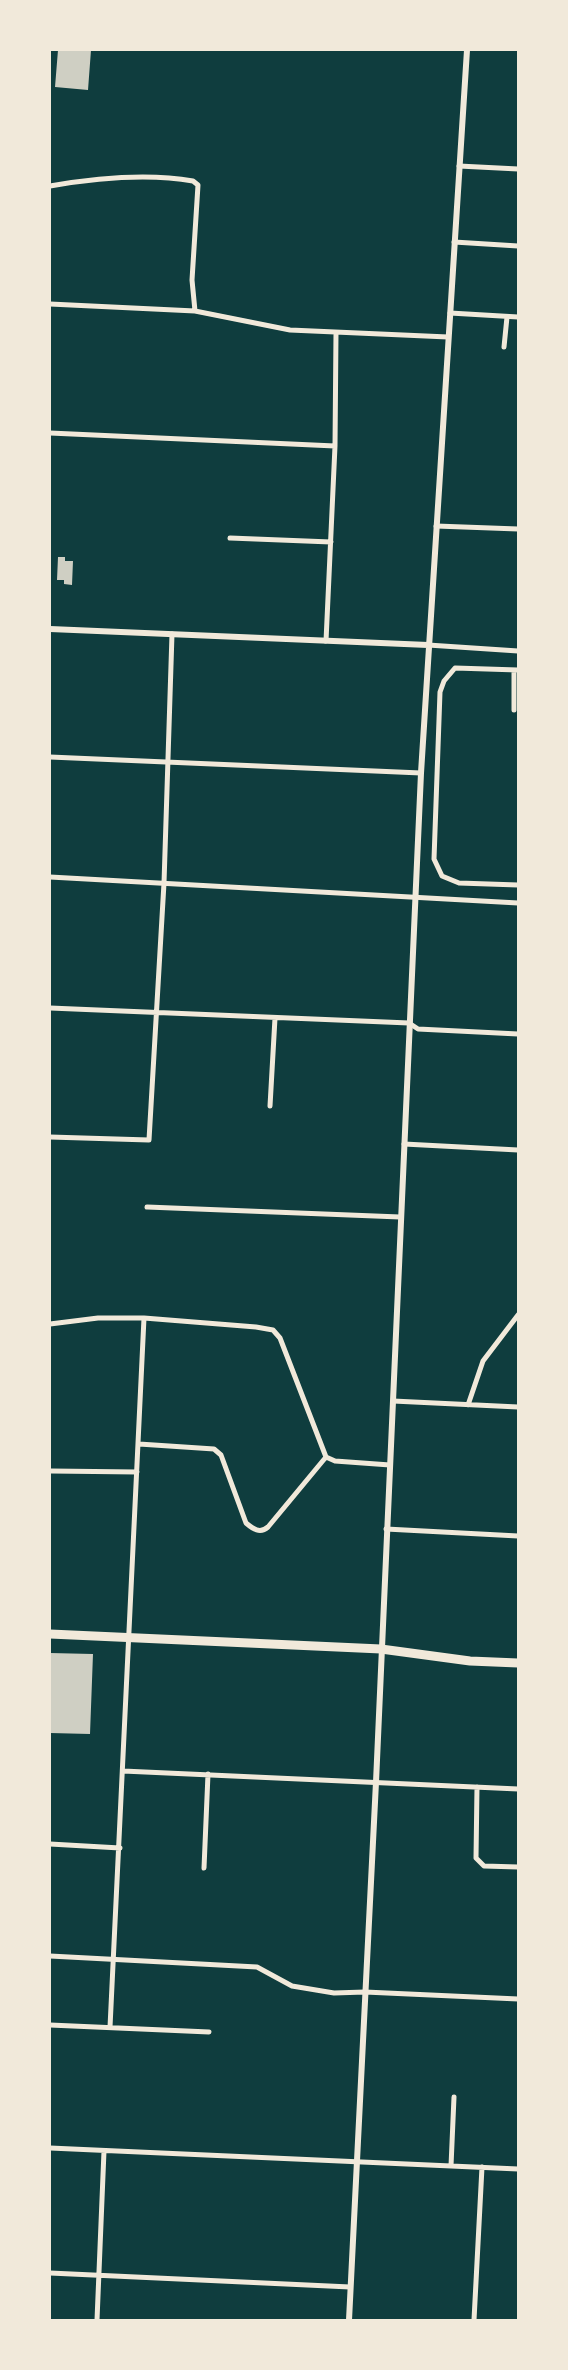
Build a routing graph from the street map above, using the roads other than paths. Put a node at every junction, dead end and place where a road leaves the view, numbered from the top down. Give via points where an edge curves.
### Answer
1 (467, 50) edge
2 (460, 166) junction
3 (518, 169) edge
4 (50, 186) edge
5 (454, 242) junction
6 (518, 246) edge
7 (50, 304) edge
8 (195, 312) junction
9 (450, 313) junction
10 (507, 317) junction
11 (518, 317) edge
12 (336, 333) junction
13 (448, 337) junction
14 (504, 347) dead end
15 (50, 433) edge
16 (334, 446) junction
17 (436, 526) junction
18 (518, 529) edge
19 (230, 538) dead end
20 (331, 542) junction
21 (50, 629) edge
22 (172, 634) junction
23 (326, 641) junction
24 (428, 645) junction
25 (518, 651) edge
26 (516, 670) edge
27 (514, 710) dead end
28 (50, 757) edge
29 (168, 763) junction
30 (421, 773) junction
31 (50, 878) edge
32 (164, 883) junction
33 (518, 885) edge
34 (416, 898) junction
35 (518, 903) edge
36 (50, 1008) edge
37 (155, 1013) junction
38 (275, 1018) junction
39 (409, 1023) junction
40 (518, 1034) edge
41 (270, 1106) dead end
42 (50, 1137) edge
43 (404, 1144) junction
44 (518, 1150) edge
45 (147, 1207) dead end
46 (400, 1217) junction
47 (518, 1315) edge
48 (144, 1318) junction
49 (50, 1324) edge
50 (393, 1402) junction
51 (468, 1405) junction
52 (518, 1407) edge
53 (138, 1444) junction
54 (326, 1457) junction
55 (390, 1465) junction
56 (50, 1470) edge
57 (137, 1472) junction
58 (386, 1530) junction
59 (518, 1536) edge
60 (50, 1634) edge
61 (129, 1637) junction
62 (381, 1648) junction
63 (518, 1663) edge
64 (123, 1771) junction
65 (208, 1774) junction
66 (376, 1782) junction
67 (477, 1787) junction
68 (518, 1789) edge
69 (50, 1844) edge
70 (120, 1848) junction
71 (518, 1867) edge
72 (204, 1868) dead end
73 (50, 1956) edge
74 (114, 1959) junction
75 (365, 1992) junction
76 (518, 1999) edge
77 (50, 2025) edge
78 (110, 2027) junction
79 (209, 2032) dead end
80 (454, 2097) dead end
81 (50, 2148) edge
82 (104, 2151) junction
83 (356, 2162) junction
84 (451, 2166) junction
85 (482, 2167) junction
86 (518, 2169) edge
87 (50, 2273) edge
88 (99, 2275) junction
89 (350, 2287) junction
90 (97, 2320) edge
91 (349, 2320) edge
92 (474, 2320) edge

1 - 2 street
2 - 3 street
2 - 5 street
4 - 8 street via 125,177 194,181 198,185 192,280
5 - 6 street
5 - 9 street
7 - 8 street
8 - 12 street via 290,330
9 - 10 street
9 - 13 street
10 - 11 street
10 - 14 street
12 - 13 street
12 - 16 street
13 - 17 street
15 - 16 street
16 - 20 street
17 - 18 street
17 - 24 street
19 - 20 street
20 - 23 street
21 - 22 street
22 - 23 street
22 - 29 street
23 - 24 street
24 - 25 street
24 - 30 street
26 - 27 street
26 - 33 street via 455,668 444,681 440,692 434,859 442,876 459,883
28 - 29 street
29 - 30 street
29 - 32 street
30 - 34 street
31 - 32 street
32 - 34 street
32 - 37 street
34 - 35 street
34 - 39 street
36 - 37 street
37 - 38 street
37 - 42 street via 149,1140
38 - 39 street
38 - 41 street
39 - 40 street via 418,1029
39 - 43 street
43 - 44 street
43 - 46 street
45 - 46 street
46 - 50 street
47 - 51 street via 483,1361
48 - 49 street via 98,1318
48 - 53 street
48 - 54 street via 273,1330 280,1338
50 - 51 street
50 - 55 street
51 - 52 street
53 - 54 street via 214,1449 221,1455 246,1523 260,1531 268,1528
53 - 57 street
54 - 55 street via 335,1461
55 - 58 street
56 - 57 street
57 - 61 street
58 - 59 street
58 - 62 street
60 - 61 main road
61 - 62 main road
61 - 64 street
62 - 63 main road via 470,1661
62 - 66 street
64 - 65 street
64 - 70 street
65 - 66 street
65 - 72 street
66 - 67 street
66 - 75 street
67 - 68 street
67 - 71 street via 476,1858 484,1866
69 - 70 street
70 - 74 street
73 - 74 street
74 - 75 street via 257,1967 300,1989
74 - 78 street
75 - 76 street
75 - 83 street
77 - 78 street
78 - 79 street
80 - 84 street
81 - 82 street
82 - 83 street
82 - 88 street
83 - 84 street
83 - 89 street
84 - 85 street
85 - 86 street
85 - 92 street
87 - 88 street
88 - 89 street
88 - 90 street
89 - 91 street

